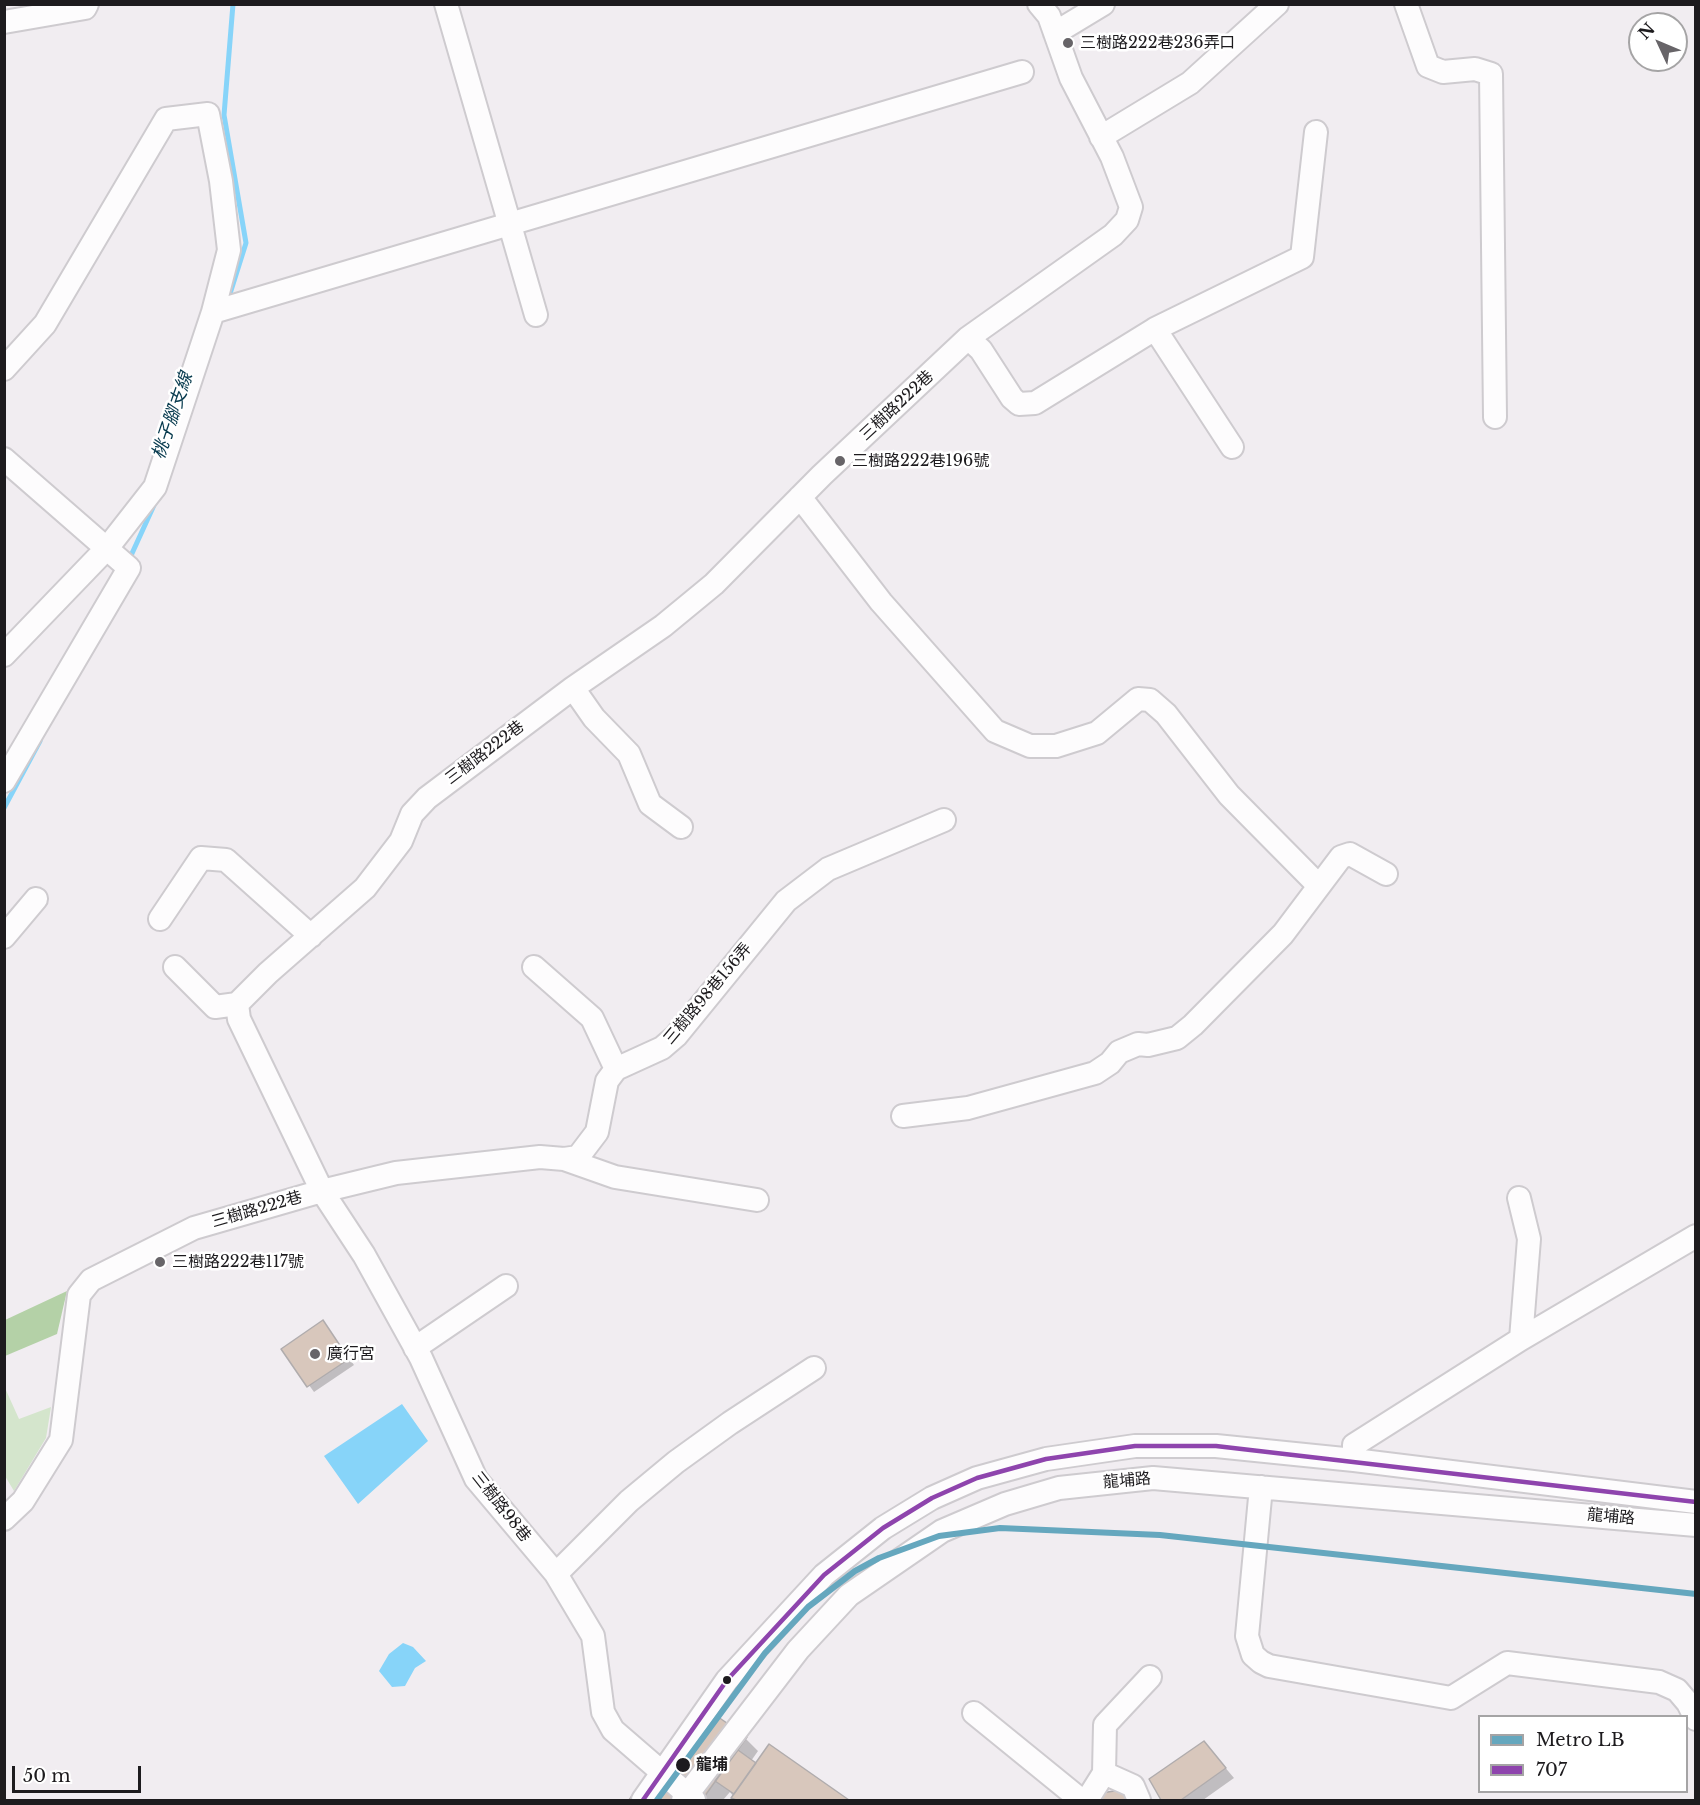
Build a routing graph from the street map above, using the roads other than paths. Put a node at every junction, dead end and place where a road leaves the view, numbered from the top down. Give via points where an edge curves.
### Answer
1 (87, 4) edge
2 (446, 4) edge
3 (1039, 4) edge
4 (1103, 4) edge
5 (1277, 4) edge
6 (1406, 4) edge
7 (4, 22) edge
8 (1055, 33) junction
9 (1022, 72) dead end
10 (1316, 132) dead end
11 (1101, 137) junction
12 (510, 224) junction
13 (213, 312) junction
14 (536, 315) dead end
15 (1155, 329) junction
16 (968, 338) junction
17 (4, 369) edge
18 (1495, 417) dead end
19 (1232, 447) dead end
20 (4, 459) edge
21 (800, 497) junction
22 (108, 547) junction
23 (4, 655) edge
24 (573, 688) junction
25 (4, 781) edge
26 (945, 820) dead end
27 (681, 827) dead end
28 (1386, 873) dead end
29 (1318, 886) junction
30 (36, 898) dead end
31 (160, 919) dead end
32 (311, 936) junction
33 (4, 937) edge
34 (175, 967) dead end
35 (534, 967) dead end
36 (237, 1004) junction
37 (616, 1069) junction
38 (903, 1116) dead end
39 (564, 1159) junction
40 (322, 1191) junction
41 (1519, 1198) dead end
42 (757, 1200) dead end
43 (1695, 1236) edge
44 (506, 1286) dead end
45 (1521, 1339) junction
46 (416, 1348) junction
47 (814, 1368) dead end
48 (1354, 1460) junction
49 (1261, 1487) junction
50 (1695, 1502) edge
51 (4, 1519) edge
52 (1695, 1525) edge
53 (556, 1574) junction
54 (1150, 1677) dead end
55 (974, 1713) dead end
56 (1695, 1719) edge
57 (663, 1772) junction
58 (1104, 1773) junction
59 (688, 1798) edge
60 (643, 1800) edge
61 (1081, 1800) edge
62 (1087, 1800) edge
63 (1139, 1800) edge

1 - 7 street via 85,8
2 - 12 street
3 - 8 street, 三樹路222巷
4 - 8 street
5 - 11 street via 1190,83
6 - 18 street via 1428,66 1443,72 1475,69 1491,74
8 - 11 street, 三樹路222巷 via 1071,78
9 - 12 street
10 - 15 street via 1302,257
11 - 16 street, 三樹路222巷 via 1131,207 1127,220 1113,235
12 - 13 street
12 - 14 street
13 - 17 street via 230,250 208,114 166,119 45,324
13 - 22 street via 155,487
15 - 16 street via 1035,403 1019,404
15 - 19 street
16 - 21 street, 三樹路222巷
20 - 22 street
21 - 24 street, 三樹路222巷 via 714,584 663,626
21 - 29 street via 881,602 995,732 1030,746 1056,746 1097,733 1138,699 1150,700 1166,714 1229,795
22 - 23 street
22 - 25 street via 129,568
24 - 27 street via 594,718 629,754 650,804
24 - 32 street, 三樹路222巷 via 427,798 412,814 401,841 365,888
26 - 37 street, 三樹路98巷156弄 via 828,869 786,901 676,1036 663,1048
28 - 29 street via 1350,854 1341,856
29 - 38 street via 1283,934 1177,1038 1138,1044 1119,1052 1110,1064 1095,1073 968,1108
30 - 33 street
31 - 32 street via 201,858 226,860
32 - 36 street, 三樹路222巷
34 - 36 street via 215,1007
35 - 37 street via 592,1018
36 - 40 street, 三樹路222巷 via 238,1019
37 - 39 street via 607,1081 593,1139 578,1157
39 - 40 street via 540,1157 396,1173
39 - 42 street via 615,1177
40 - 46 street, 三樹路98巷 via 364,1255
40 - 51 street, 三樹路222巷 via 194,1228 91,1280 79,1295 61,1440 23,1501
41 - 45 street via 1529,1239
43 - 45 street
44 - 46 street
45 - 48 street via 1354,1445
46 - 53 street, 三樹路98巷 via 476,1479
47 - 53 street via 676,1462 629,1501
48 - 50 street, 龍埔路
48 - 57 street, 龍埔路 via 1216,1446 1134,1446 1046,1459 977,1478 932,1498 883,1528 824,1575 727,1680
49 - 52 street, 龍埔路
49 - 56 street via 1247,1636 1252,1655 1261,1662 1451,1698 1508,1663 1659,1682 1677,1690
49 - 59 street, 龍埔路 via 1153,1478 1059,1488 1005,1504 942,1531 849,1595 825,1620 798,1650
53 - 57 street, 三樹路98巷 via 593,1636 603,1712 613,1730
54 - 58 street via 1105,1725
55 - 61 street
57 - 59 street, 三樹路98巷
57 - 60 street, 龍埔路
58 - 62 street
58 - 63 street via 1133,1786

